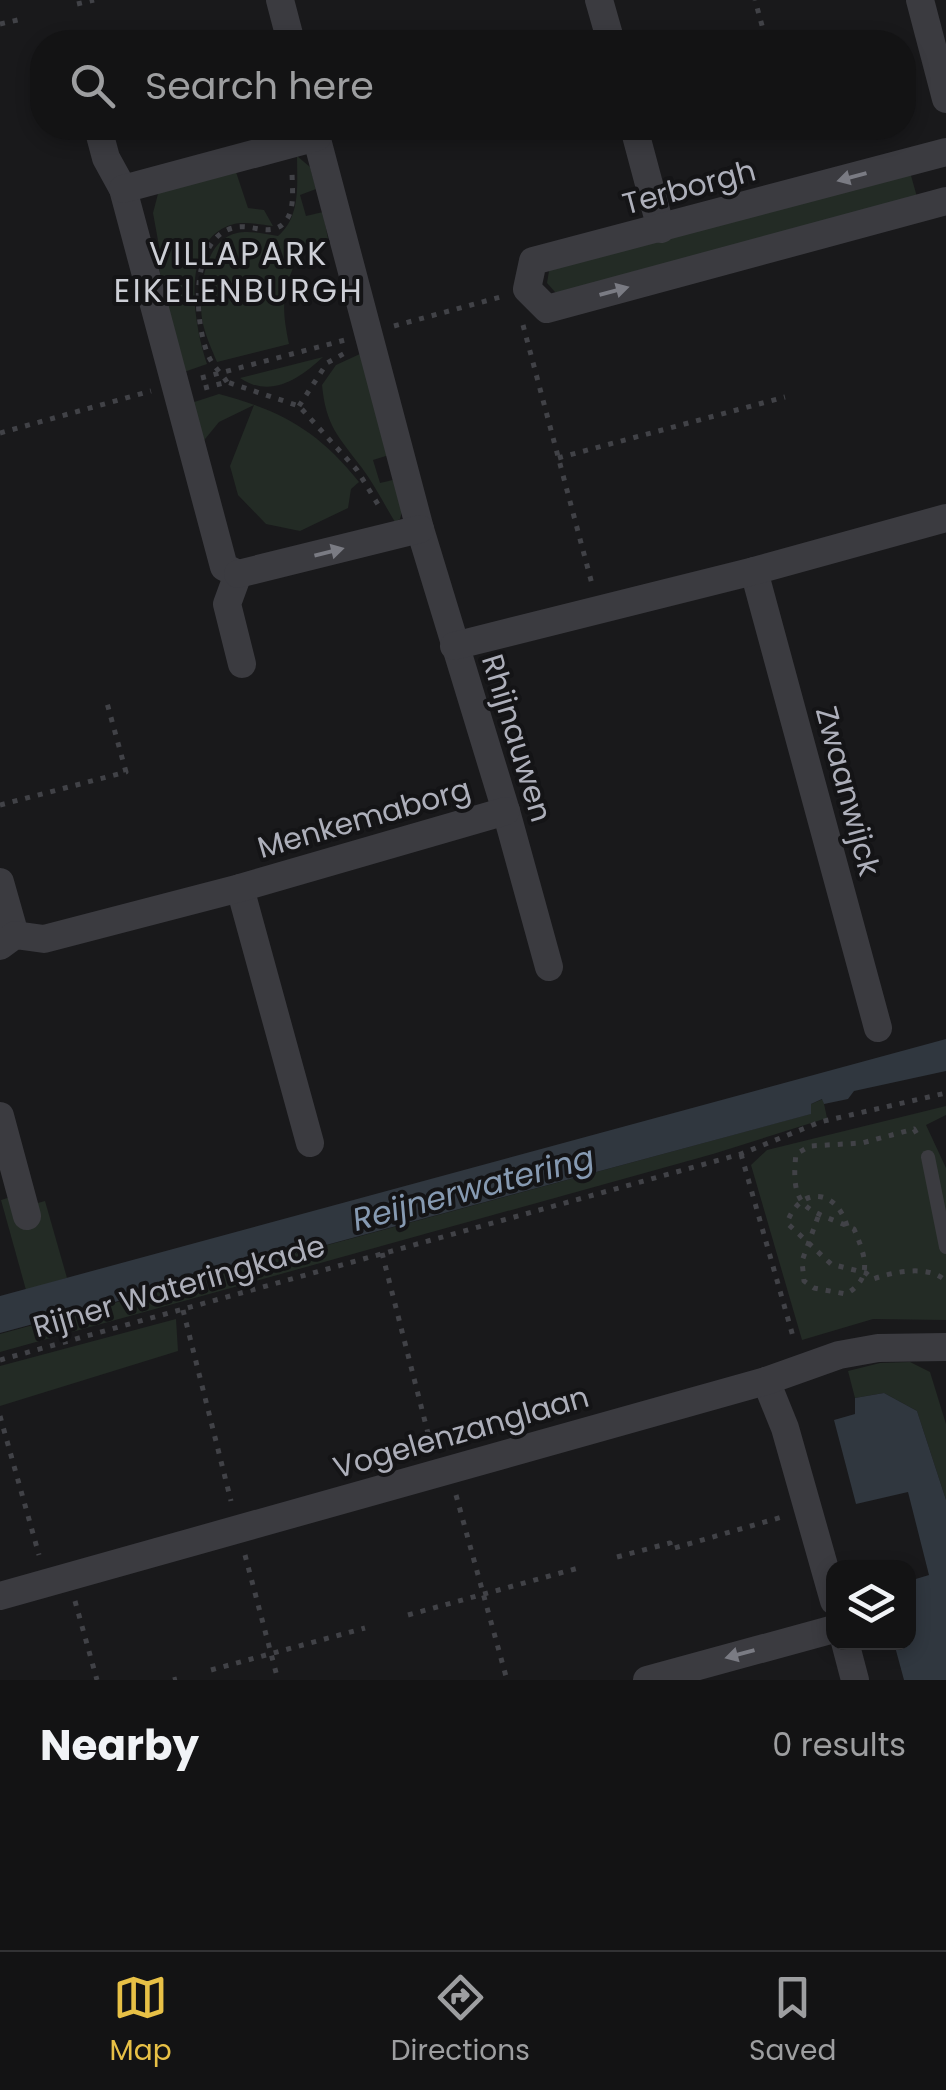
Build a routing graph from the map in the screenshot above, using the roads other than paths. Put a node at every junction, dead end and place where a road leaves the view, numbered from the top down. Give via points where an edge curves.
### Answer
1 (280, 0) edge
2 (599, 0) edge
3 (920, 0) edge
4 (288, 30) edge
5 (608, 30) edge
6 (946, 99) edge
7 (101, 140) edge
8 (294, 140) edge
9 (309, 140) edge
10 (637, 140) edge
11 (946, 152) edge
12 (123, 189) junction
13 (946, 201) edge
14 (661, 229) junction
15 (946, 518) edge
16 (408, 532) junction
17 (754, 571) junction
18 (238, 574) junction
19 (454, 646) junction
20 (242, 664) dead end
21 (506, 810) junction
22 (0, 882) edge
23 (240, 888) junction
24 (8, 941) edge
25 (549, 967) dead end
26 (878, 1028) dead end
27 (0, 1116) edge
28 (310, 1143) dead end
29 (928, 1157) road end
30 (27, 1216) dead end
31 (946, 1247) edge
32 (944, 1347) edge
33 (766, 1380) junction
34 (826, 1573) edge
35 (0, 1596) edge
36 (826, 1630) edge
37 (847, 1650) edge
38 (647, 1680) edge
39 (855, 1680) edge

1 - 4 street
2 - 5 street
3 - 6 street
7 - 12 street
8 - 12 street
9 - 16 street, Rhijnauwen via 370,337
10 - 14 street
11 -> 14 street, Terborgh
12 - 18 street via 224,566
14 -> 13 street, Terborgh via 534,262 520,291 547,310
15 - 17 street
18 -> 16 street
16 - 19 street, Rhijnauwen
17 - 19 street
17 - 26 street, Zwaanwijck
18 - 20 street via 226,604
19 - 21 street, Rhijnauwen
21 - 23 street, Menkemaborg
21 - 25 street, Rhijnauwen
22 - 24 street
23 - 24 street, Menkemaborg via 44,939
23 - 28 street, Menkemaborg
27 - 30 street
29 - 31 lane
32 - 33 street, Vogelenzanglaan via 878,1348
33 - 34 street
33 - 35 street, Vogelenzanglaan
36 -> 38 street
37 - 39 street

